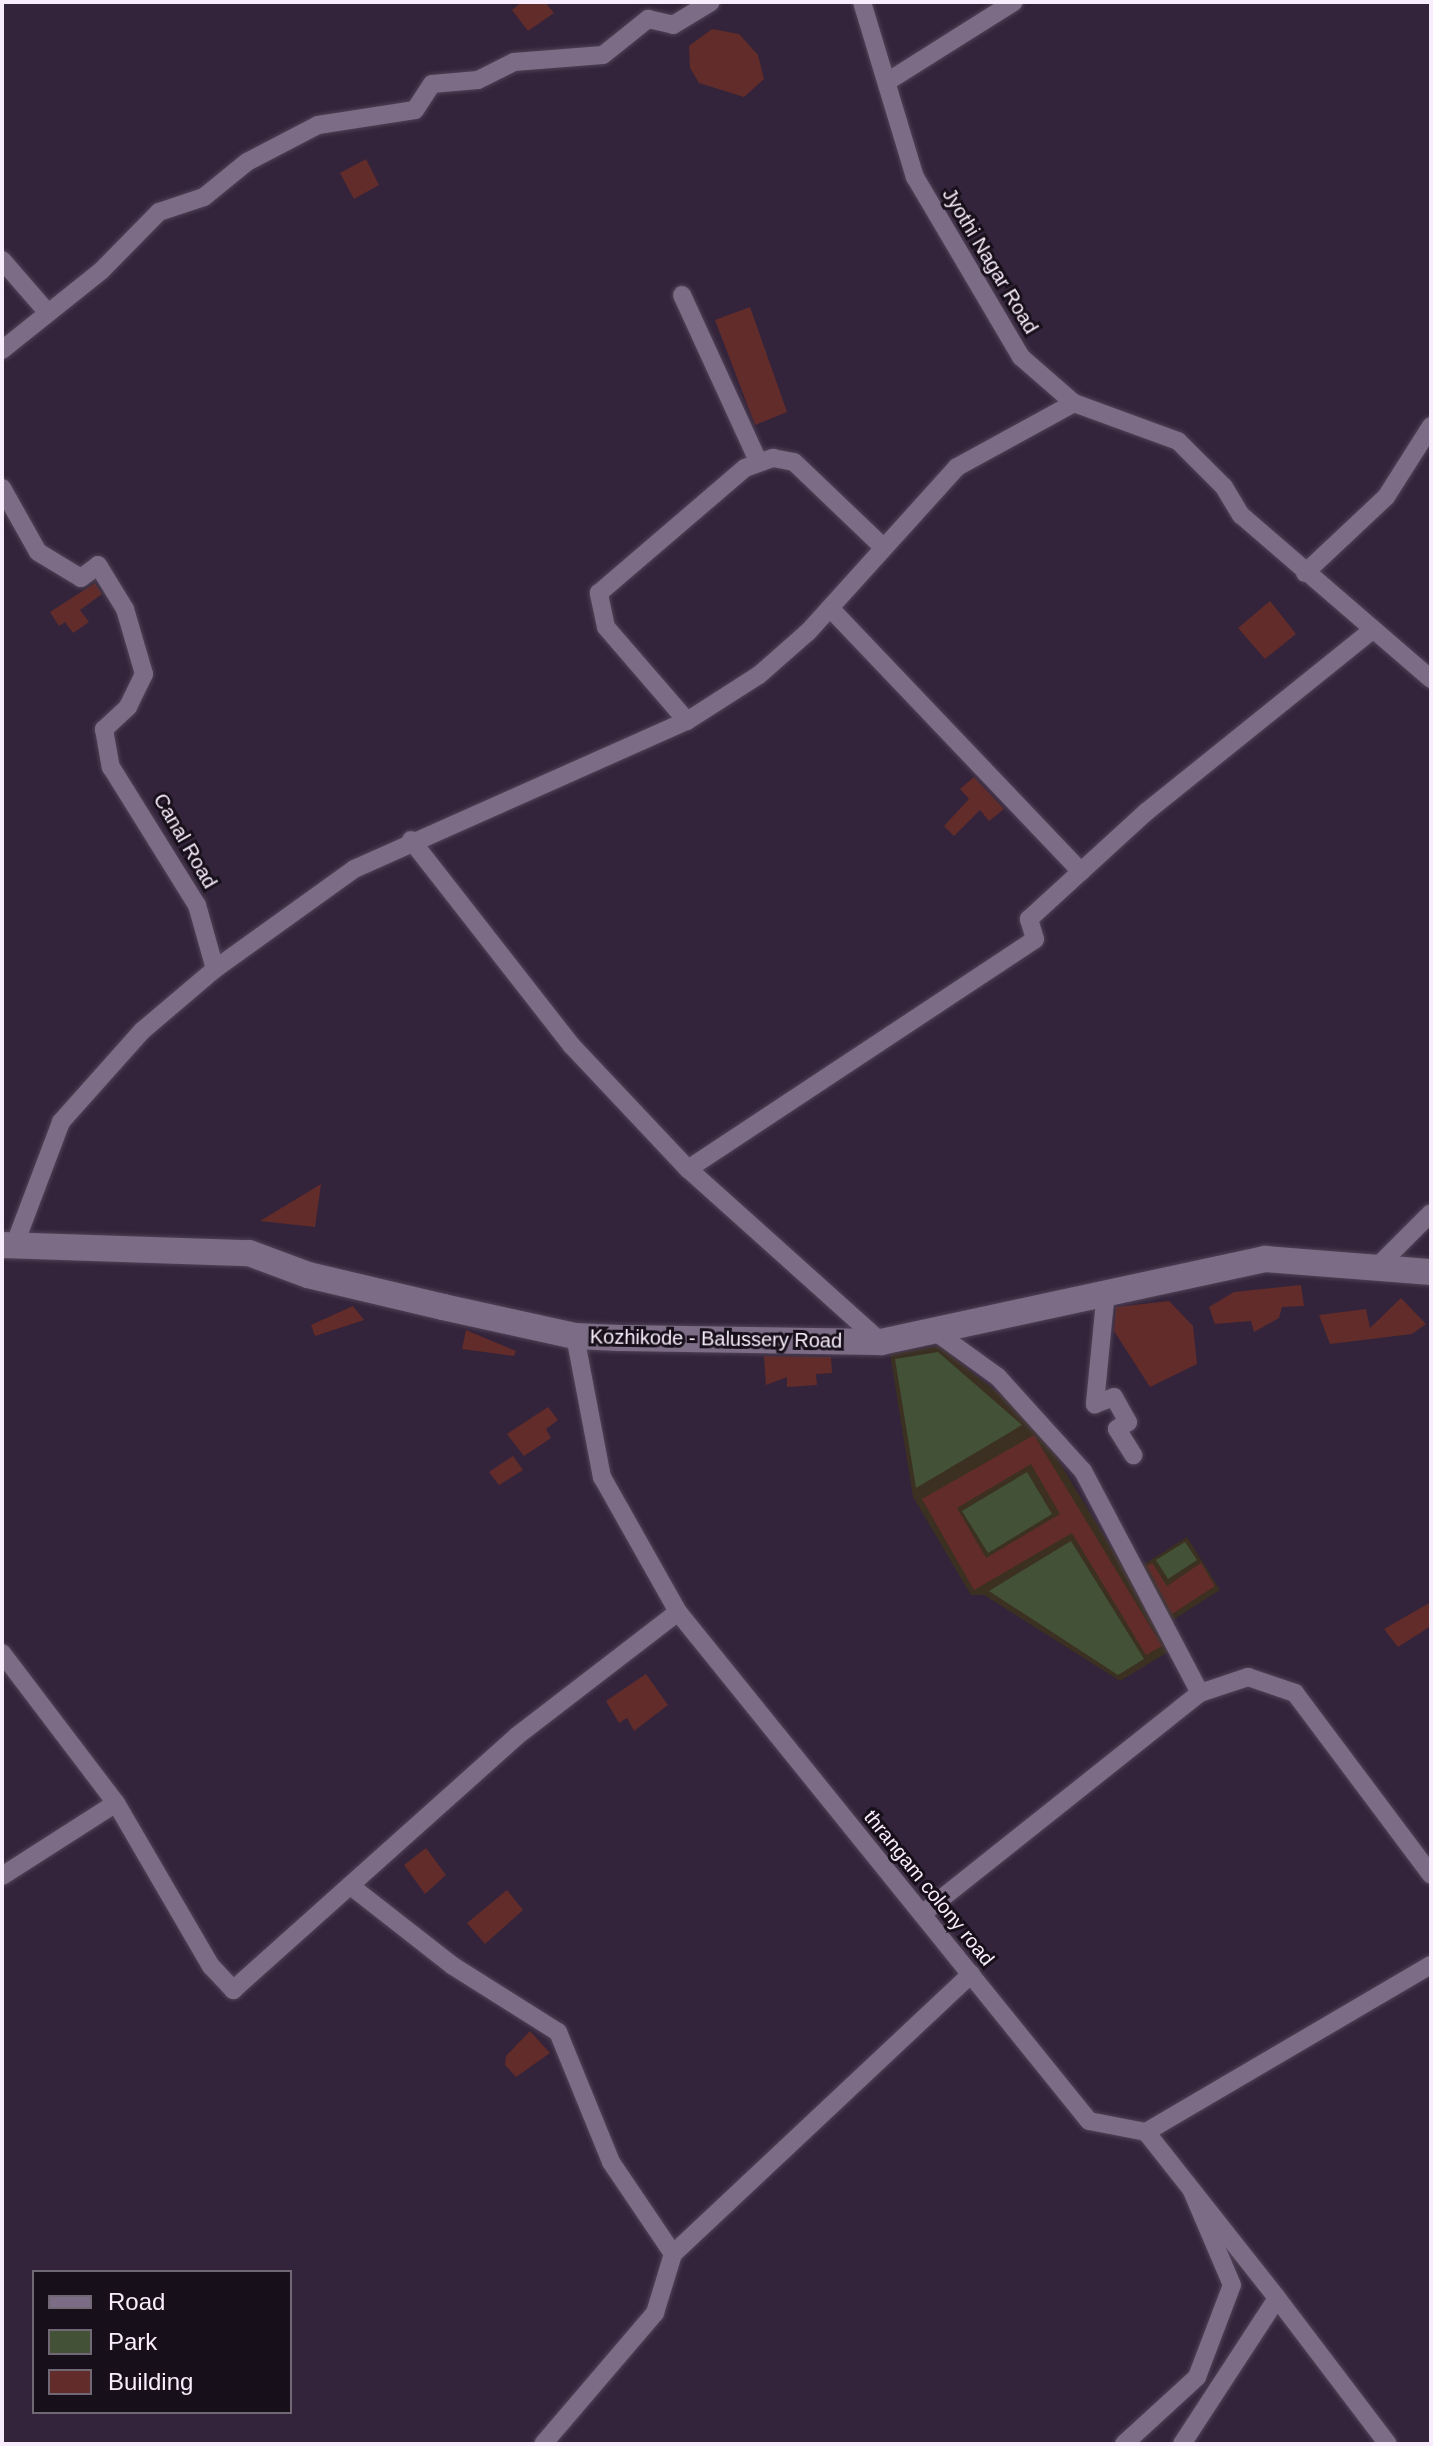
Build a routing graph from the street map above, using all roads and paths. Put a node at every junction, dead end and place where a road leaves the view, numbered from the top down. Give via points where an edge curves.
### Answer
1 (711, 2) edge
2 (862, 2) edge
3 (1014, 2) edge
4 (890, 80) junction
5 (2, 260) edge
6 (682, 295) dead end
7 (48, 313) junction
8 (2, 350) edge
9 (1074, 403) junction
10 (1431, 426) edge
11 (758, 461) junction
12 (2, 488) edge
13 (881, 545) junction
14 (1305, 573) junction
15 (830, 608) junction
16 (1370, 632) junction
17 (1431, 679) edge
18 (687, 721) junction
19 (411, 840) junction
20 (1081, 872) junction
21 (215, 969) junction
22 (688, 1169) junction
23 (1431, 1213) edge
24 (8, 1244) edge
25 (1380, 1264) junction
26 (1431, 1272) edge
27 (1106, 1291) junction
28 (933, 1330) junction
29 (575, 1336) junction
30 (881, 1342) junction
31 (1133, 1455) dead end
32 (678, 1612) junction
33 (2, 1653) edge
34 (1200, 1693) junction
35 (116, 1803) junction
36 (1431, 1875) edge
37 (2, 1876) edge
38 (352, 1887) junction
39 (922, 1914) junction
40 (1431, 1965) edge
41 (971, 1974) junction
42 (1146, 2132) junction
43 (1191, 2189) junction
44 (673, 2254) junction
45 (1277, 2298) junction
46 (543, 2444) edge
47 (1124, 2444) edge
48 (1182, 2444) edge
49 (1388, 2444) edge

1 - 7 street via 673,25 648,19 603,55 514,62 478,80 432,84 415,110 318,125 247,162 204,197 159,212
2 - 4 street, Jyothi Nagar Road
3 - 4 street
4 - 9 street, Jyothi Nagar Road via 915,177 1021,357
5 - 7 street
6 - 11 street
7 - 8 street
9 - 13 street via 957,467
9 - 14 street, Jyothi Nagar Road via 1178,441 1224,487 1241,515
10 - 14 street via 1386,497
11 - 13 street via 794,462
11 - 18 street via 599,593 606,627
12 - 21 street, Canal Road via 38,552 81,578 98,565 125,609 144,674 128,707 104,729 111,767 197,905
13 - 15 street
14 - 16 street, Jyothi Nagar Road
15 - 18 street via 759,675
15 - 20 street
16 - 17 street, Jyothi Nagar Road
16 - 20 street
18 - 19 street
19 - 21 street via 354,869
19 - 22 street via 572,1046
20 - 22 street via 1029,919 1035,939
21 - 24 street via 142,1031 61,1122
22 - 30 street
23 - 25 street
24 - 29 main road, Kozhikode - Balussery Road via 249,1253 308,1275
25 - 26 main road, Kozhikode - Balussery Road
25 - 27 main road, Kozhikode - Balussery Road via 1265,1259
27 - 28 main road, Kozhikode - Balussery Road
27 - 31 street via 1095,1404 1114,1397 1128,1422 1117,1429
28 - 30 main road, Kozhikode - Balussery Road
28 - 34 street via 998,1377 1083,1471
29 - 30 main road, Kozhikode - Balussery Road
29 - 32 street, thrangam colony road via 602,1477
32 - 38 street via 517,1736
32 - 39 street, thrangam colony road
33 - 35 street
34 - 36 street via 1248,1677 1295,1693
34 - 39 street
35 - 37 street
35 - 38 street via 211,1966 233,1990
38 - 44 street via 453,1966 558,2032 611,2162
39 - 41 street, thrangam colony road
40 - 42 street
41 - 42 street, thrangam colony road via 1089,2121
41 - 44 street
42 - 43 street
43 - 45 street
43 - 47 street via 1232,2285 1197,2377
44 - 46 street via 655,2313
45 - 48 street
45 - 49 street

